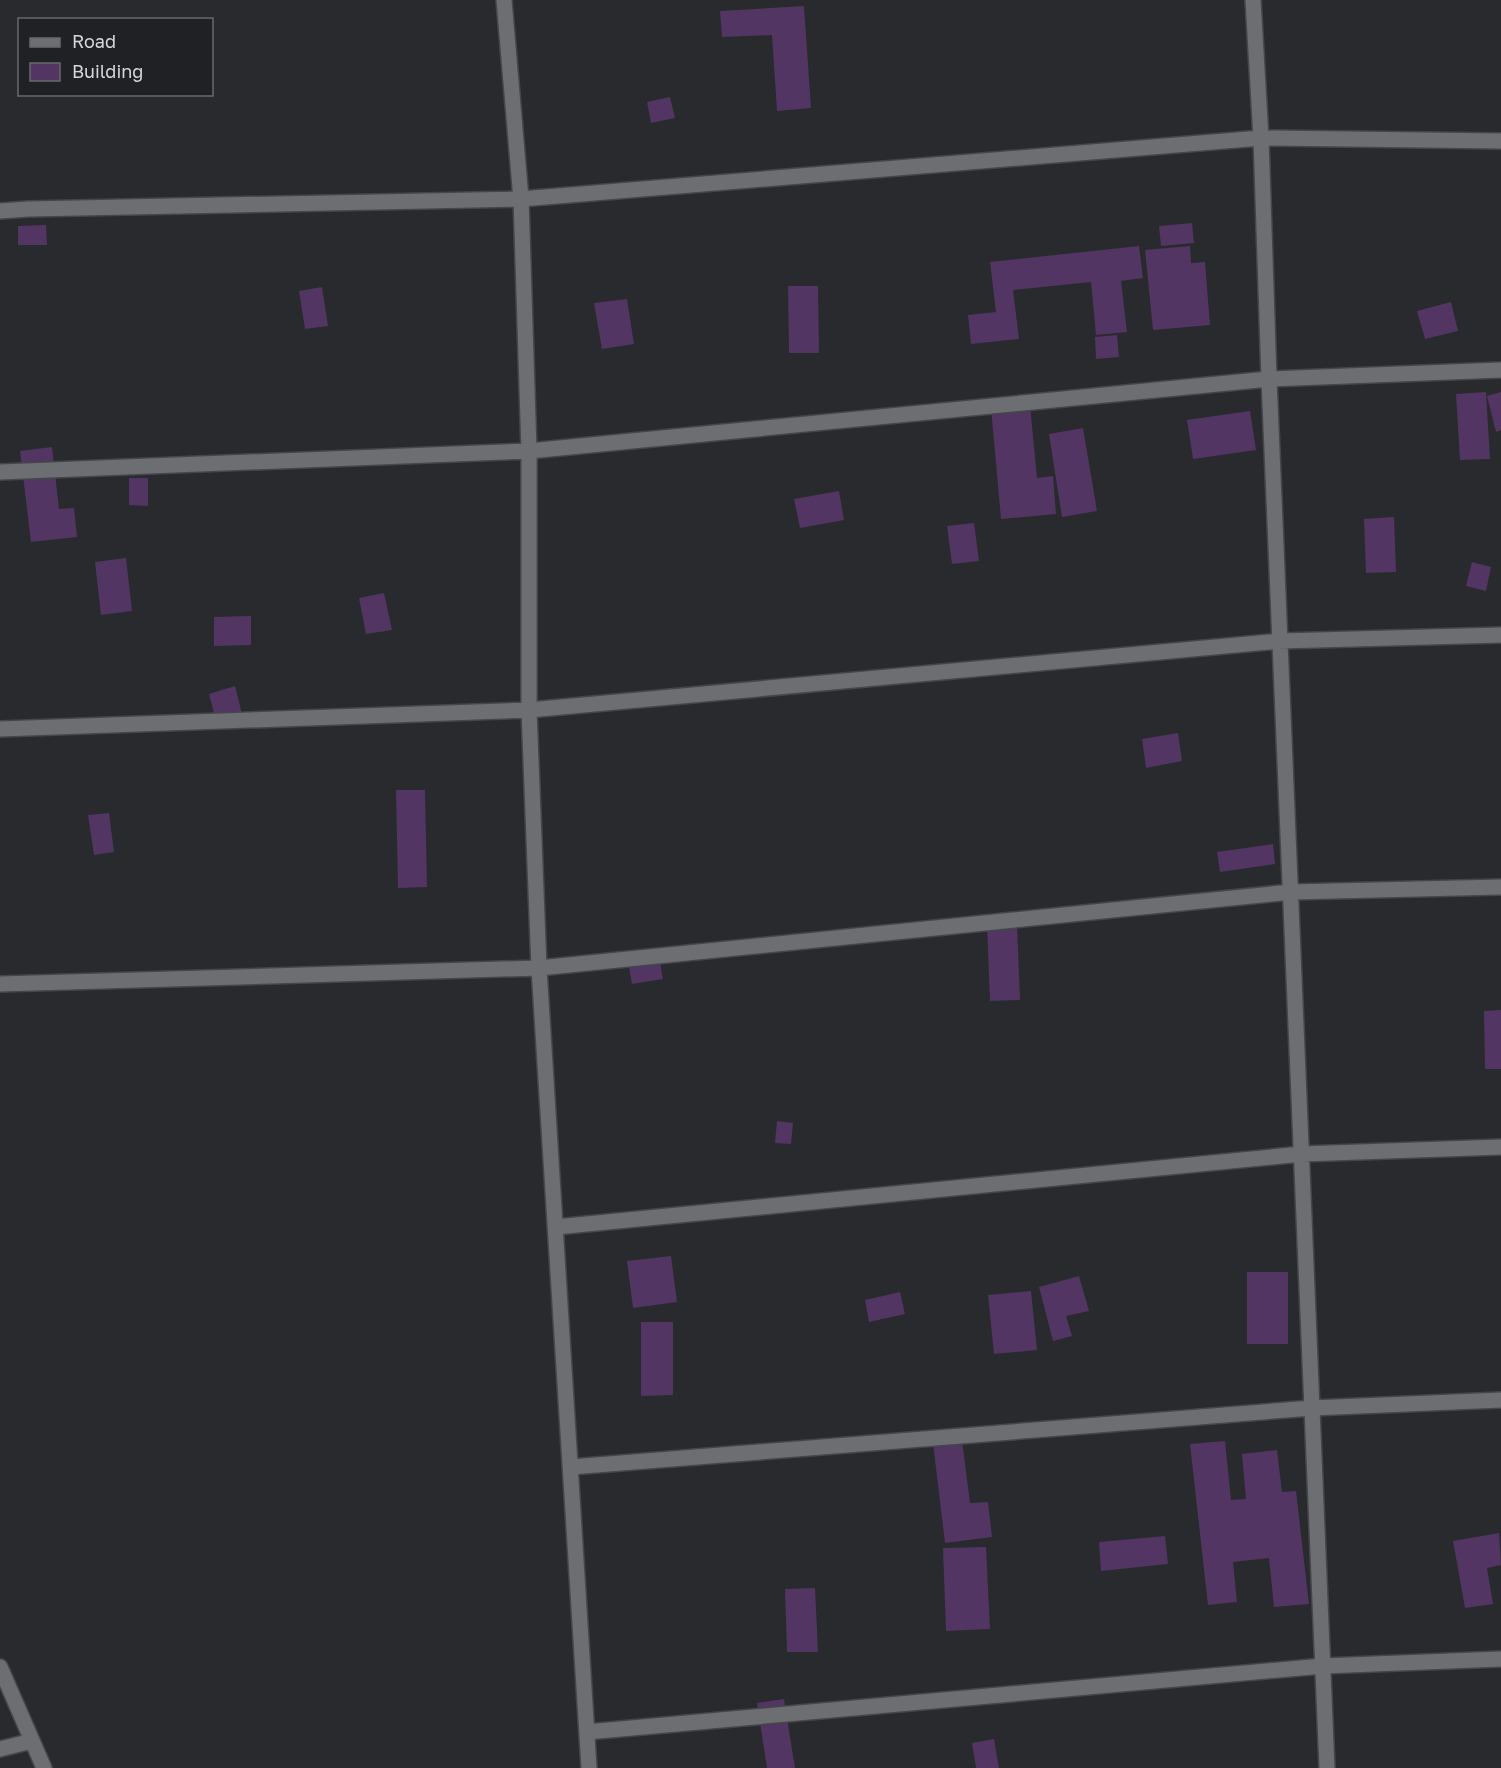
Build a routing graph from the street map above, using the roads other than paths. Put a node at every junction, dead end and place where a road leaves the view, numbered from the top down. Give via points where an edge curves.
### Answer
1 (504, 0) edge
2 (1253, 0) edge
3 (1261, 138) junction
4 (1501, 141) edge
5 (521, 199) junction
6 (0, 211) edge
7 (1501, 370) edge
8 (1269, 379) junction
9 (529, 451) junction
10 (0, 472) edge
11 (1501, 635) edge
12 (1280, 641) junction
13 (529, 710) junction
14 (0, 729) edge
15 (1501, 887) edge
16 (1291, 892) junction
17 (539, 969) junction
18 (0, 984) edge
19 (1501, 1147) edge
20 (1302, 1154) junction
21 (556, 1227) junction
22 (1501, 1400) edge
23 (1312, 1408) junction
24 (571, 1467) junction
25 (1501, 1659) edge
26 (1323, 1666) junction
27 (0, 1667) edge
28 (587, 1732) junction
29 (32, 1741) junction
30 (0, 1749) edge
31 (44, 1768) edge
32 (589, 1768) edge
33 (1327, 1768) edge

1 - 5 street
2 - 3 street
3 - 4 street
3 - 5 street
3 - 8 street
5 - 6 street
5 - 9 street
7 - 8 street
8 - 9 street
8 - 12 street
9 - 10 street
9 - 13 street
11 - 12 street
12 - 13 street
12 - 16 street
13 - 14 street
13 - 17 street
15 - 16 street
16 - 17 street
16 - 20 street
17 - 18 street
17 - 21 street
19 - 20 street
20 - 21 street
20 - 23 street
21 - 24 street
22 - 23 street
23 - 24 street
23 - 26 street
24 - 28 street
25 - 26 street
26 - 28 street
26 - 33 street
27 - 29 street
28 - 32 street
29 - 30 street
29 - 31 street

